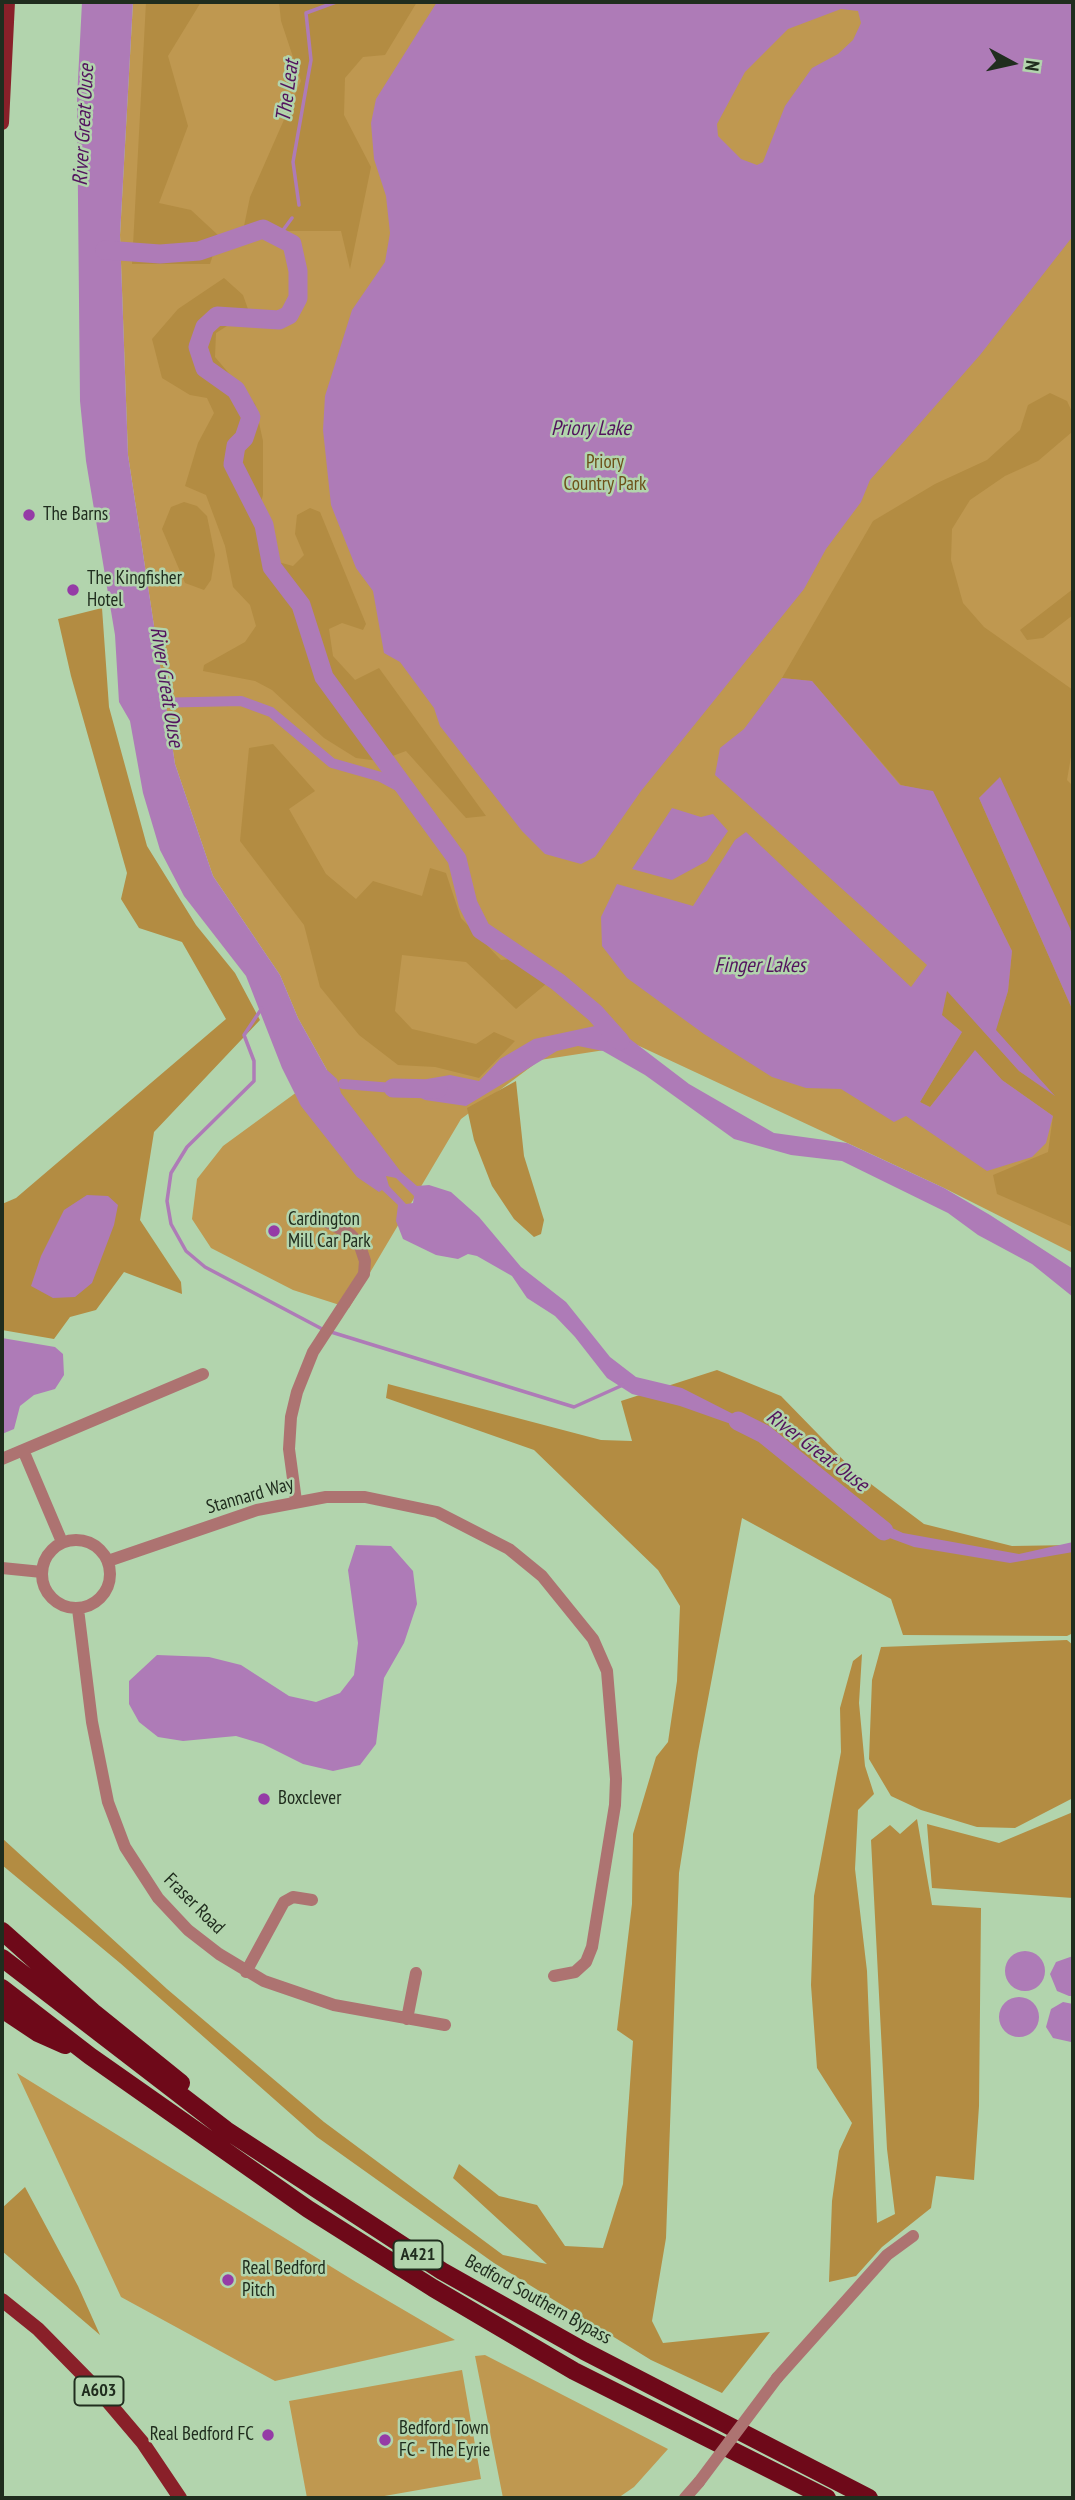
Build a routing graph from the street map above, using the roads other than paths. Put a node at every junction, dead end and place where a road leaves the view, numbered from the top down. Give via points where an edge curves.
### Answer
1 (8, 2) edge
2 (2, 123) edge
3 (327, 1222) dead end
4 (203, 1374) dead end
5 (23, 1450) junction
6 (2, 1459) edge
7 (296, 1501) junction
8 (62, 1542) junction
9 (108, 1561) junction
10 (2, 1568) edge
11 (42, 1572) junction
12 (78, 1609) junction
13 (312, 1900) dead end
14 (2, 1931) edge
15 (2, 1958) edge
16 (246, 1972) junction
17 (416, 1973) dead end
18 (554, 1976) dead end
19 (2, 1988) edge
20 (2, 2009) edge
21 (407, 2019) junction
22 (445, 2025) dead end
23 (90, 2056) junction
24 (226, 2130) junction
25 (913, 2236) dead end
26 (2, 2300) edge
27 (180, 2498) edge
28 (685, 2498) edge
29 (827, 2498) edge
30 (869, 2498) edge

1 - 2 main road
3 - 7 street via 357,1240 365,1261 364,1274 303,1372 291,1417 289,1449
4 - 5 street
5 - 6 street
5 - 8 street
7 - 9 street, Stannard Way
7 - 18 street, Stannard Way via 365,1497 437,1512 509,1549 542,1576 593,1639 607,1671 615,1805 592,1947 575,1972
8 - 9 street via 90,1543
8 - 11 street via 46,1558
9 - 12 street via 108,1589 100,1599
10 - 11 street
11 - 12 street via 43,1584 55,1602
12 - 16 street, Fraser Road via 100,1771 125,1847 158,1898 188,1930
13 - 16 street via 284,1902
14 - 24 highway via 198,2096
15 - 24 highway, Bedford Southern Bypass / A421
16 - 21 street, Fraser Road via 334,2005
17 - 21 street
19 - 23 highway, A421
20 - 23 highway via 38,2033
21 - 22 street, Fraser Road
23 - 29 highway, A421 via 308,2209 432,2288 574,2371
24 - 30 highway, Bedford Southern Bypass / A421 via 442,2271 584,2351
25 - 28 street, bridge via 887,2255 777,2378
26 - 27 main road, A603 via 98,2390 143,2443

